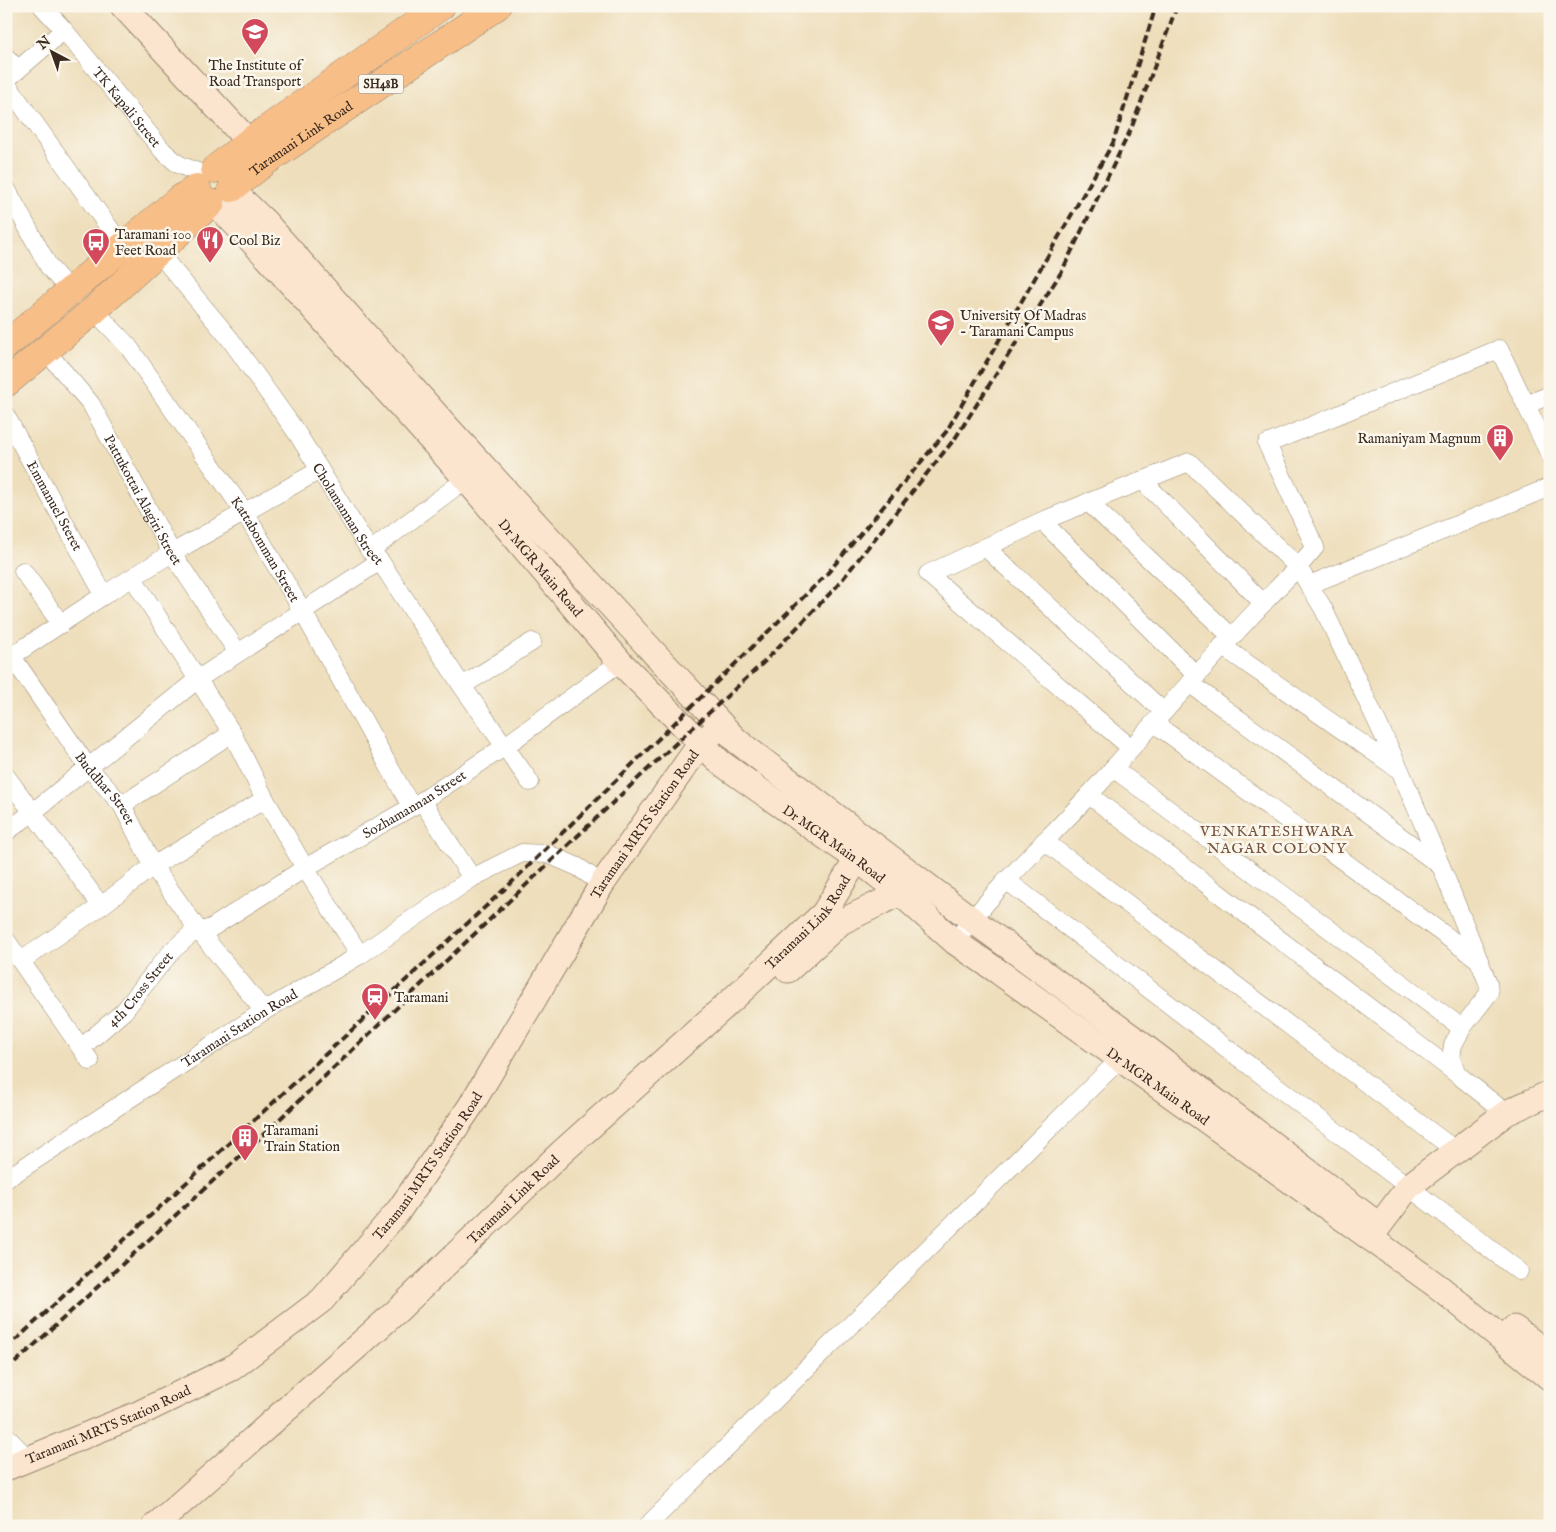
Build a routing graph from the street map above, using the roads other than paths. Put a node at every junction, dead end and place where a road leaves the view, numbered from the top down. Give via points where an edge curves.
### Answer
1 (42, 6) edge
2 (123, 6) edge
3 (441, 6) edge
4 (497, 6) edge
5 (64, 30) junction
6 (9, 72) edge
7 (257, 152) junction
8 (6, 188) edge
9 (215, 188) junction
10 (123, 247) junction
11 (158, 252) junction
12 (71, 292) junction
13 (94, 310) junction
14 (6, 345) edge
15 (45, 350) junction
16 (6, 383) edge
17 (1550, 395) edge
18 (1526, 405) junction
19 (6, 416) edge
20 (1550, 455) edge
21 (320, 470) junction
22 (466, 479) junction
23 (1142, 480) junction
24 (1550, 487) edge
25 (1088, 502) junction
26 (245, 514) junction
27 (1042, 521) junction
28 (986, 548) junction
29 (172, 553) junction
30 (375, 556) junction
31 (1298, 567) junction
32 (23, 571) dead end
33 (133, 578) junction
34 (1309, 585) junction
35 (104, 594) junction
36 (1263, 602) junction
37 (303, 612) junction
38 (61, 624) junction
39 (532, 642) dead end
40 (1227, 642) junction
41 (9, 652) edge
42 (238, 653) junction
43 (620, 662) junction
44 (198, 679) junction
45 (1193, 679) junction
46 (462, 686) junction
47 (1159, 717) junction
48 (722, 725) junction
49 (232, 733) junction
50 (701, 743) junction
51 (504, 747) junction
52 (1131, 748) junction
53 (88, 767) junction
54 (1113, 768) junction
55 (1400, 770) junction
56 (6, 776) edge
57 (530, 782) dead end
58 (1089, 795) junction
59 (265, 799) junction
60 (417, 804) junction
61 (122, 806) junction
62 (33, 812) junction
63 (6, 832) edge
64 (1044, 841) junction
65 (857, 859) junction
66 (153, 866) junction
67 (1442, 866) junction
68 (305, 868) junction
69 (472, 878) junction
70 (1006, 880) junction
71 (602, 884) junction
72 (900, 893) junction
73 (101, 906) junction
74 (971, 919) junction
75 (200, 932) junction
76 (6, 940) edge
77 (955, 942) junction
78 (360, 955) junction
79 (1479, 960) junction
80 (22, 961) junction
81 (264, 1011) junction
82 (1462, 1028) junction
83 (1120, 1059) junction
84 (1457, 1074) junction
85 (1550, 1094) edge
86 (1506, 1113) junction
87 (1455, 1150) junction
88 (6, 1178) edge
89 (1409, 1186) junction
90 (1374, 1232) junction
91 (1519, 1271) dead end
92 (1550, 1355) edge
93 (1550, 1378) edge
94 (6, 1436) edge
95 (17, 1463) edge
96 (155, 1526) edge
97 (178, 1526) edge
98 (647, 1526) edge

1 - 5 street, TK Kapali Street
2 - 7 main road
3 - 7 main road, Taramani Link Road / SH48B
4 - 7 main road, Taramani Link Road / SH48B
5 - 6 street
5 - 9 street, TK Kapali Street via 163,150
6 - 10 street
7 - 9 main road, Taramani Link Road / SH48B
8 - 12 street via 49,267
9 - 10 main road via 177,201
9 - 11 main road
9 - 22 main road, Dr MGR Main Road via 267,257
9 - 48 main road, Dr MGR Main Road via 266,223 447,427
10 - 12 main road
11 - 13 main road
11 - 21 street, Cholamannan Street via 230,339
12 - 14 main road
13 - 15 main road
13 - 26 street, Kattabomman Street via 128,346
15 - 16 main road
15 - 29 street, Pattukottai Alagiri Street via 90,404
17 - 18 street
18 - 20 street
18 - 31 street via 1499,349 1267,444 1315,547
19 - 35 street, Emmanuel Steret
21 - 26 street
21 - 30 street, Cholamannan Street
22 - 30 street
22 - 43 main road, Dr MGR Main Road
23 - 25 street
23 - 31 street via 1189,462
23 - 36 street
24 - 34 street
25 - 27 street
25 - 40 street
26 - 29 street
26 - 37 street, Kattabomman Street
27 - 28 street
27 - 45 street
28 - 47 street
28 - 52 street via 928,574
29 - 33 street
29 - 42 street, Pattukottai Alagiri Street
30 - 37 street
30 - 46 street, Cholamannan Street
31 - 34 street
31 - 36 street
32 - 38 street
33 - 35 street
33 - 44 street
34 - 55 street
35 - 38 street
36 - 40 street
37 - 42 street
37 - 60 street, Kattabomman Street
38 - 41 street
39 - 46 street
40 - 45 street
40 - 55 street
41 - 53 street, Buddhar Street
42 - 44 street
43 - 50 main road, Dr MGR Main Road
43 - 51 street, Sozhamannan Street
44 - 49 street
44 - 53 street
45 - 47 street
45 - 67 street
46 - 51 street, Cholamannan Street
47 - 52 street
47 - 79 street
48 - 50 main road, Taramani MRTS Station Road
48 - 74 main road, Dr MGR Main Road via 737,741
49 - 59 street
49 - 61 street
50 - 65 main road, Dr MGR Main Road via 721,762
50 - 71 main road, Taramani MRTS Station Road
51 - 57 street, Cholamannan Street
51 - 60 street, Sozhamannan Street
52 - 54 street
53 - 61 street, Buddhar Street
53 - 62 street
54 - 58 street
54 - 82 street
55 - 67 street
56 - 62 street
58 - 64 street
58 - 84 street
59 - 66 street
59 - 68 street
60 - 68 street, Sozhamannan Street
60 - 69 street, Kattabomman Street
61 - 66 street, Buddhar Street
62 - 63 street
62 - 73 street
64 - 70 street
64 - 87 street
65 - 72 main road, Dr MGR Main Road
65 - 96 main road, Taramani Link Road via 824,913 562,1152 397,1311
66 - 73 street
66 - 75 street, Buddhar Street
67 - 79 street
68 - 75 street, Sozhamannan Street
68 - 78 street
69 - 71 street, Taramani Station Road via 522,853 548,854 578,867
69 - 78 street, Taramani Station Road
70 - 74 street
70 - 89 street
71 - 95 main road, Taramani MRTS Station Road via 470,1107 399,1210 322,1300 232,1368 140,1413
72 - 77 main road, Dr MGR Main Road
72 - 97 main road, Taramani Link Road via 841,922 572,1163 408,1322
73 - 80 street
74 - 77 street
74 - 90 main road, Dr MGR Main Road via 1137,1041
75 - 80 street, 4th Cross Street via 191,934 173,950 85,1055
75 - 81 street, Buddhar Street
76 - 80 street
77 - 83 main road, Dr MGR Main Road
78 - 81 street, Taramani Station Road
79 - 82 street via 1489,993
81 - 88 street, Taramani Station Road
82 - 84 street via 1453,1045 1451,1058
83 - 90 main road, Dr MGR Main Road
83 - 98 street
84 - 86 street
85 - 86 main road
86 - 87 main road
87 - 89 main road
89 - 90 main road
89 - 91 street
90 - 92 main road, Dr MGR Main Road
90 - 93 main road, Dr MGR Main Road
94 - 95 street

